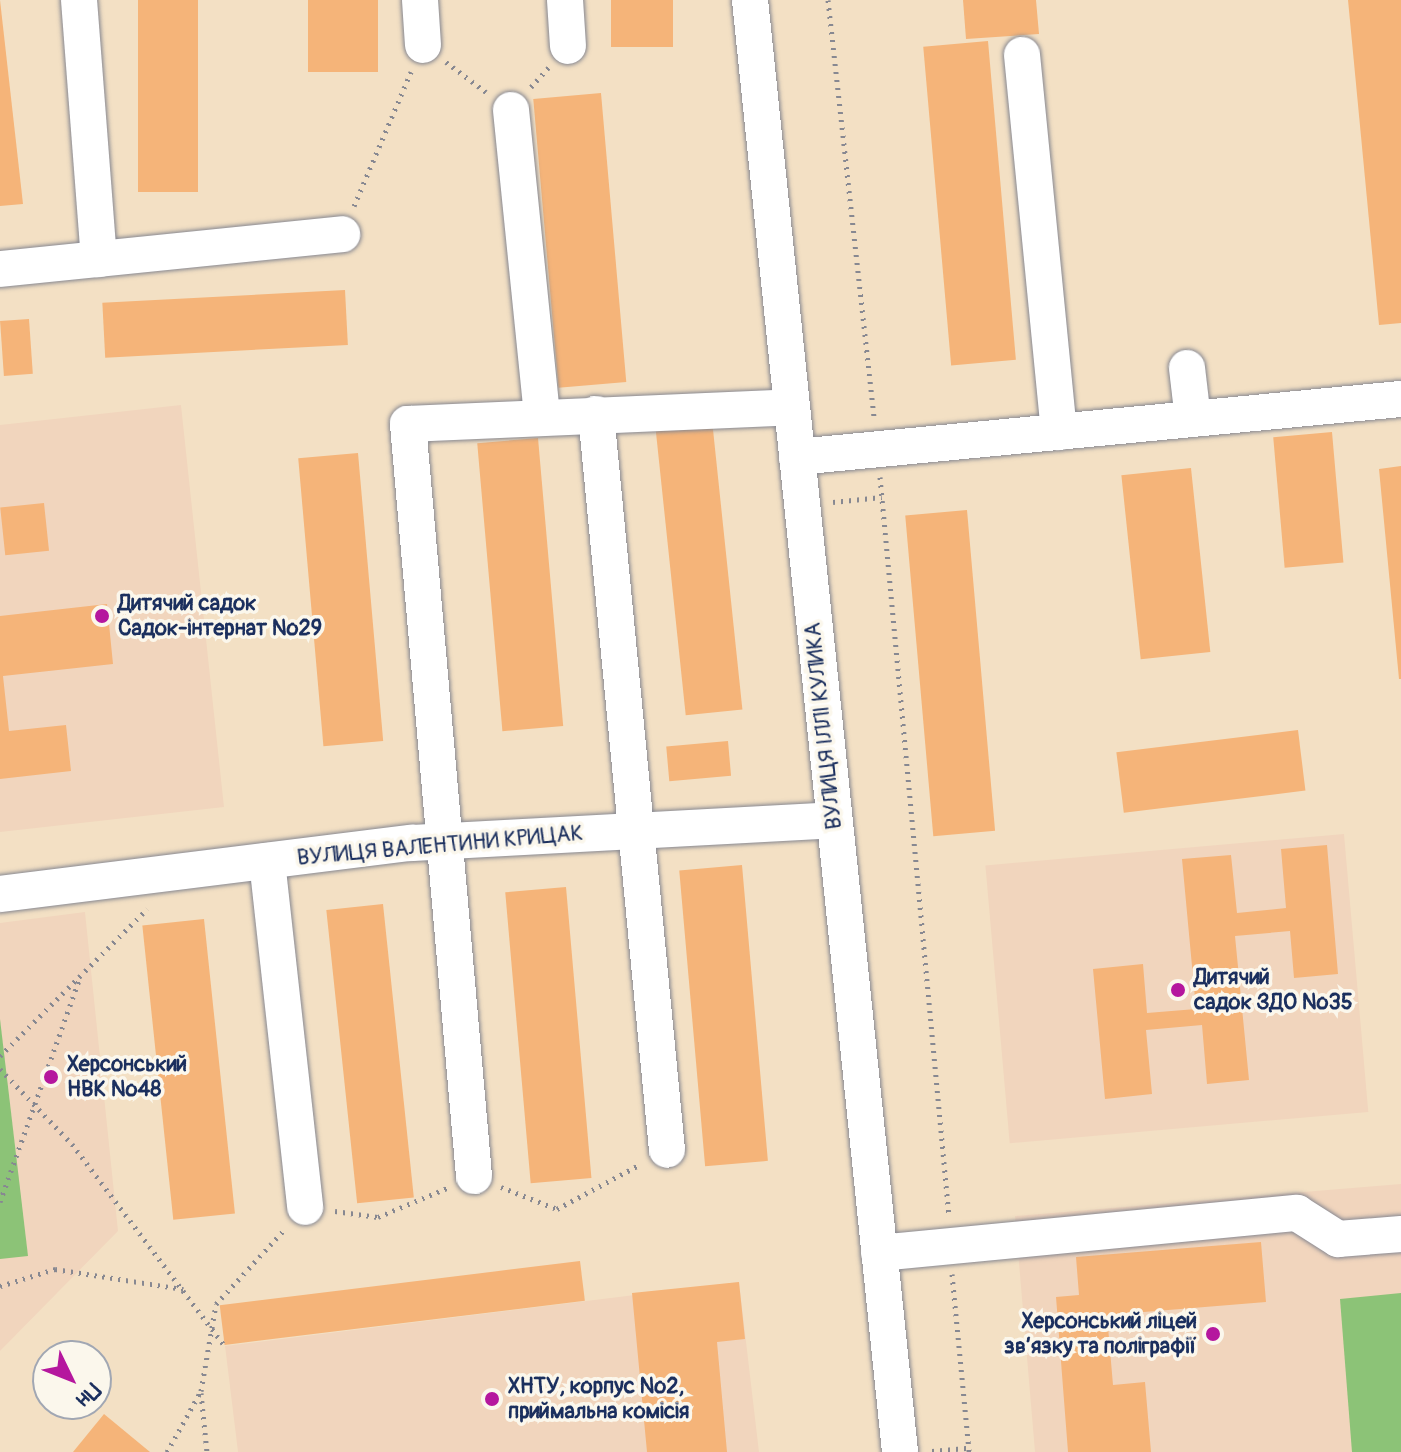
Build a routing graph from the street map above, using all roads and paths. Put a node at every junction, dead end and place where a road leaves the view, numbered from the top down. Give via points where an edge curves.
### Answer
1 (79, 0) edge
2 (420, 0) edge
3 (565, 0) edge
4 (750, 0) edge
5 (828, 0) edge
6 (423, 45) junction
7 (568, 46) joint
8 (1022, 55) dead end
9 (511, 110) junction
10 (342, 234) joint
11 (99, 259) junction
12 (0, 269) edge
13 (1187, 368) dead end
14 (1401, 399) edge
15 (792, 407) junction
16 (596, 414) junction
17 (542, 417) junction
18 (1193, 419) junction
19 (1059, 432) junction
20 (877, 449) junction
21 (797, 457) junction
22 (882, 497) junction
23 (833, 502) dead end
24 (833, 820) junction
25 (640, 831) junction
26 (445, 841) junction
27 (267, 861) junction
28 (184, 871) junction
29 (0, 894) edge
30 (81, 975) junction
31 (0, 1056) edge
32 (0, 1069) edge
33 (35, 1104) junction
34 (667, 1150) joint
35 (474, 1176) junction
36 (0, 1202) edge
37 (305, 1207) junction
38 (1401, 1234) edge
39 (950, 1246) junction
40 (879, 1253) junction
41 (0, 1286) edge
42 (184, 1289) junction
43 (212, 1328) junction
44 (225, 1346) dead end
45 (201, 1391) junction
46 (969, 1450) edge
47 (916, 1451) edge
48 (167, 1452) edge
49 (207, 1452) edge

1 - 11 street
2 - 6 street
3 - 7 street
4 - 15 street, ВУЛИЦЯ ІЛЛІ КУЛИКА
5 - 20 path
6 - 9 path
6 - 10 path
7 - 9 path
8 - 19 street
9 - 17 street
10 - 11 street
11 - 12 street
13 - 18 street
14 - 18 street
15 - 16 street
15 - 21 street, ВУЛИЦЯ ІЛЛІ КУЛИКА
16 - 17 street
16 - 25 street
17 - 26 street via 408,424
18 - 19 street
19 - 20 street
20 - 21 street
20 - 22 path
21 - 24 street, ВУЛИЦЯ ІЛЛІ КУЛИКА
22 - 23 path
22 - 39 path
24 - 25 street, ВУЛИЦЯ ВАЛЕНТИНИ КРИЦАК
24 - 40 street, ВУЛИЦЯ ІЛЛІ КУЛИКА
25 - 26 street, ВУЛИЦЯ ВАЛЕНТИНИ КРИЦАК
25 - 34 street
26 - 27 street, ВУЛИЦЯ ВАЛЕНТИНИ КРИЦАК
26 - 35 street
27 - 28 street, ВУЛИЦЯ ВАЛЕНТИНИ КРИЦАК
27 - 37 street
28 - 29 street, ВУЛИЦЯ ВАЛЕНТИНИ КРИЦАК
28 - 30 path
30 - 31 path
30 - 33 path
32 - 33 path
33 - 36 path
33 - 42 path
34 - 35 path via 557,1209
35 - 37 path via 378,1217
37 - 43 path via 216,1304
38 - 39 street via 1338,1239 1297,1213
39 - 40 street
39 - 46 path
40 - 47 street, ВУЛИЦЯ ІЛЛІ КУЛИКА
41 - 42 path via 55,1269
42 - 43 path
43 - 44 path
43 - 45 path
45 - 48 path
45 - 49 path
46 - 47 path

